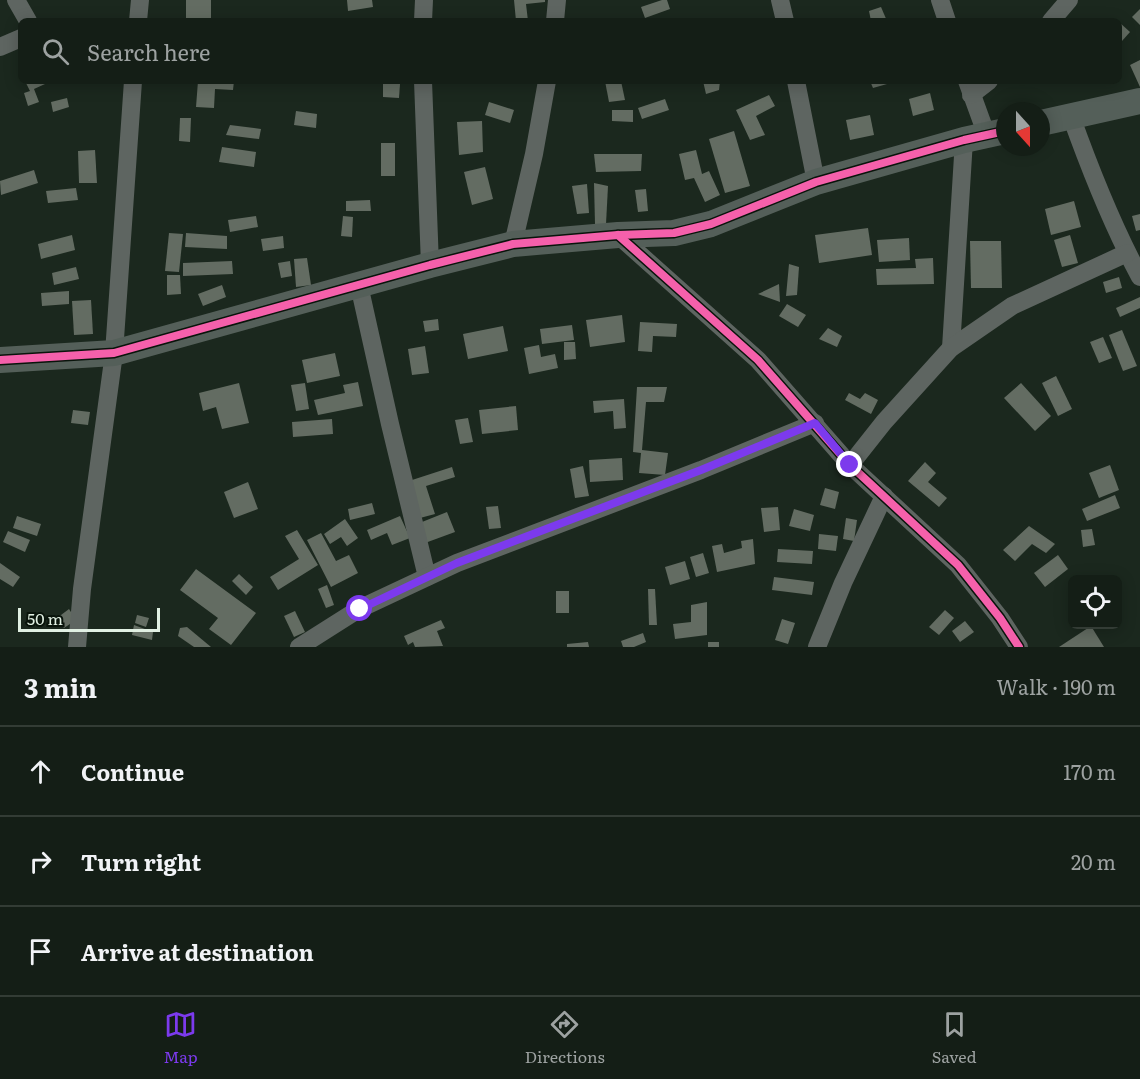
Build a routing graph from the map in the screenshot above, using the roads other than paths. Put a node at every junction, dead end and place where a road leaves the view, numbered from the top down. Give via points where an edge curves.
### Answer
1 (16, 0) edge
2 (140, 0) edge
3 (424, 0) edge
4 (557, 0) edge
5 (780, 0) edge
6 (940, 0) edge
7 (1069, 0) edge
8 (26, 18) edge
9 (138, 18) edge
10 (423, 18) edge
11 (555, 18) edge
12 (783, 18) edge
13 (946, 18) edge
14 (1053, 18) edge
15 (18, 39) edge
16 (0, 47) edge
17 (133, 84) edge
18 (423, 84) edge
19 (546, 84) edge
20 (797, 84) edge
21 (969, 88) edge
22 (1140, 101) edge
23 (1071, 116) junction
24 (1050, 121) edge
25 (985, 136) edge
26 (816, 182) junction
27 (618, 235) junction
28 (513, 244) junction
29 (1127, 253) junction
30 (430, 265) junction
31 (1140, 277) edge
32 (359, 285) junction
33 (951, 348) junction
34 (114, 353) junction
35 (0, 360) edge
36 (815, 423) junction
37 (850, 465) junction
38 (884, 496) junction
39 (427, 577) junction
40 (77, 647) edge
41 (299, 647) edge
42 (817, 647) edge
43 (1019, 647) edge

1 - 8 street
2 - 9 street
3 - 10 street
4 - 11 street
5 - 12 street
6 - 13 street
7 - 14 street
15 - 16 street
17 - 34 street
18 - 30 street
19 - 28 street
20 - 26 street
21 - 25 street
22 - 23 street
23 - 24 street
23 - 29 street
25 - 26 street
25 - 33 street
26 - 27 street via 711,224 674,233
27 - 28 street
27 - 36 street via 758,360
28 - 30 street
29 - 31 street
29 - 33 street via 1012,306
30 - 32 street
32 - 34 street
32 - 39 street
33 - 37 street
34 - 35 street
34 - 40 street
36 - 37 street
36 - 39 street
37 - 38 street
38 - 42 street
38 - 43 street via 958,565
39 - 41 street via 360,609

